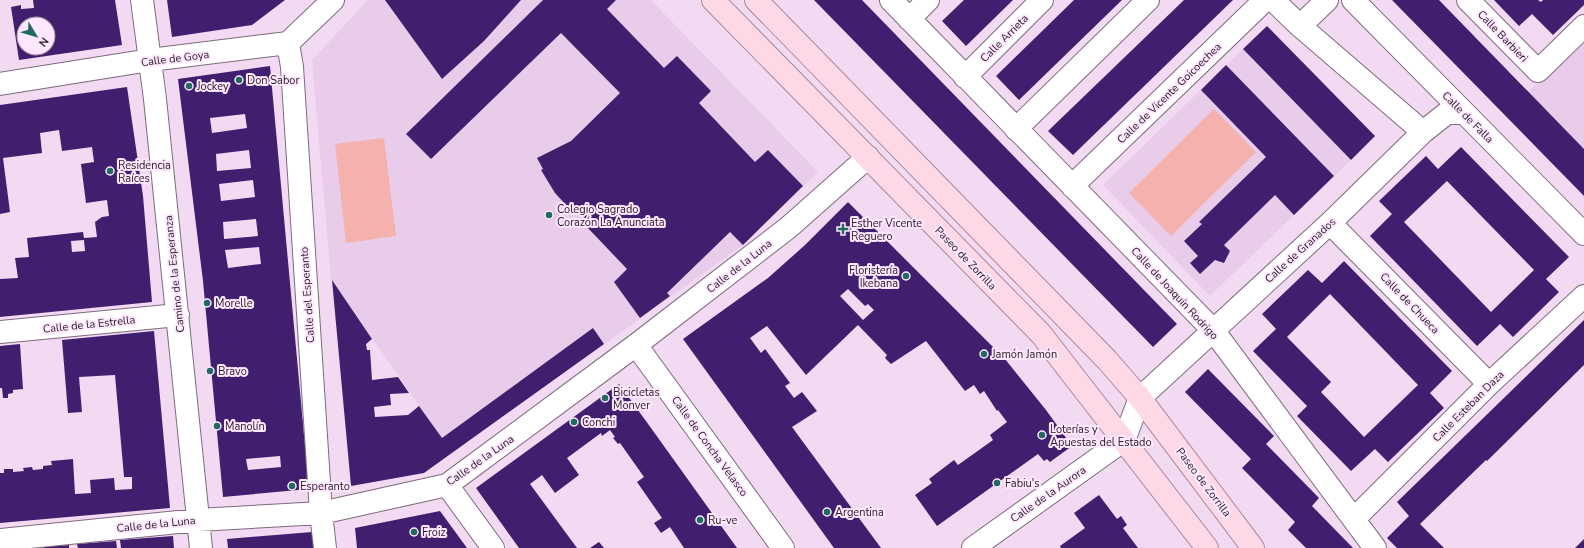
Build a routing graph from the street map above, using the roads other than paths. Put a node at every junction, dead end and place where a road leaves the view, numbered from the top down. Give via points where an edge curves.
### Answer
1 (142, 0) edge
2 (333, 0) edge
3 (713, 0) edge
4 (756, 0) edge
5 (891, 0) edge
6 (928, 0) edge
7 (1042, 0) edge
8 (1148, 0) edge
9 (1265, 0) edge
10 (1273, 0) edge
11 (1326, 0) edge
12 (1353, 0) edge
13 (1468, 0) edge
14 (909, 18) junction
15 (1300, 26) junction
16 (1584, 26) edge
17 (288, 43) junction
18 (150, 60) junction
19 (965, 77) junction
20 (0, 84) edge
21 (1464, 113) junction
22 (1016, 129) junction
23 (1423, 132) junction
24 (868, 157) junction
25 (1072, 186) junction
26 (1330, 223) junction
27 (1584, 234) edge
28 (1584, 296) edge
29 (178, 315) junction
30 (1213, 330) junction
31 (0, 332) edge
32 (636, 345) junction
33 (1489, 384) junction
34 (1140, 398) junction
35 (1124, 440) junction
36 (447, 485) junction
37 (321, 513) junction
38 (1354, 519) junction
39 (198, 520) junction
40 (0, 540) edge
41 (201, 548) edge
42 (325, 548) edge
43 (493, 548) edge
44 (783, 548) edge
45 (973, 548) edge
46 (1207, 548) edge
47 (1253, 548) edge
48 (1376, 548) edge

1 - 18 street, Camino de la Esperanza
2 - 17 street
3 - 24 main road, Paseo de Zorrilla
4 - 34 main road, Paseo de Zorrilla via 1107,360
5 - 14 street, Calle de Joaquín Rodrigo
6 - 14 street
7 - 19 street, Calle Arrieta
8 - 22 street
9 - 25 street, Calle de Vicente Goicoechea
10 - 15 street
11 - 15 street
12 - 21 street, Calle de Falla
13 - 16 street, Calle Barbieri via 1538,71
14 - 19 street, Calle de Joaquín Rodrigo
15 - 23 street
17 - 18 street, Calle de Goya
17 - 37 street, Calle del Esperanto via 292,66
18 - 20 street, Calle de Goya
18 - 29 street, Camino de la Esperanza
19 - 22 street, Calle de Joaquín Rodrigo
21 - 23 street, Calle de Granados via 1447,113
21 - 27 street, Calle de Falla
22 - 25 street, Calle de Joaquín Rodrigo
23 - 26 street, Calle de Granados
24 - 32 street, Calle de la Luna via 789,227
24 - 35 main road, Paseo de Zorrilla via 1041,334
25 - 30 street, Calle de Joaquín Rodrigo
26 - 30 street, Calle de Granados
26 - 33 street, Calle de Chueca
28 - 33 street, Calle Esteban Daza
29 - 31 street, Calle de la Estrella
29 - 39 street, Camino de la Esperanza
30 - 34 street, Calle de Granados
30 - 38 street, Calle de Joaquín Rodrigo
32 - 36 street, Calle de la Luna
32 - 44 street, Calle de Concha Velasco
33 - 38 street, Calle Esteban Daza
34 - 35 street
34 - 47 main road, Paseo de Zorrilla
35 - 45 street, Calle de la Aurora
35 - 46 main road, Paseo de Zorrilla
36 - 37 street, Calle de la Luna
36 - 43 street
37 - 39 street, Calle de la Luna
37 - 42 street, Calle del Esperanto
38 - 48 street, Calle de Joaquín Rodrigo
39 - 40 street, Calle de la Luna
39 - 41 street, Camino de la Esperanza

